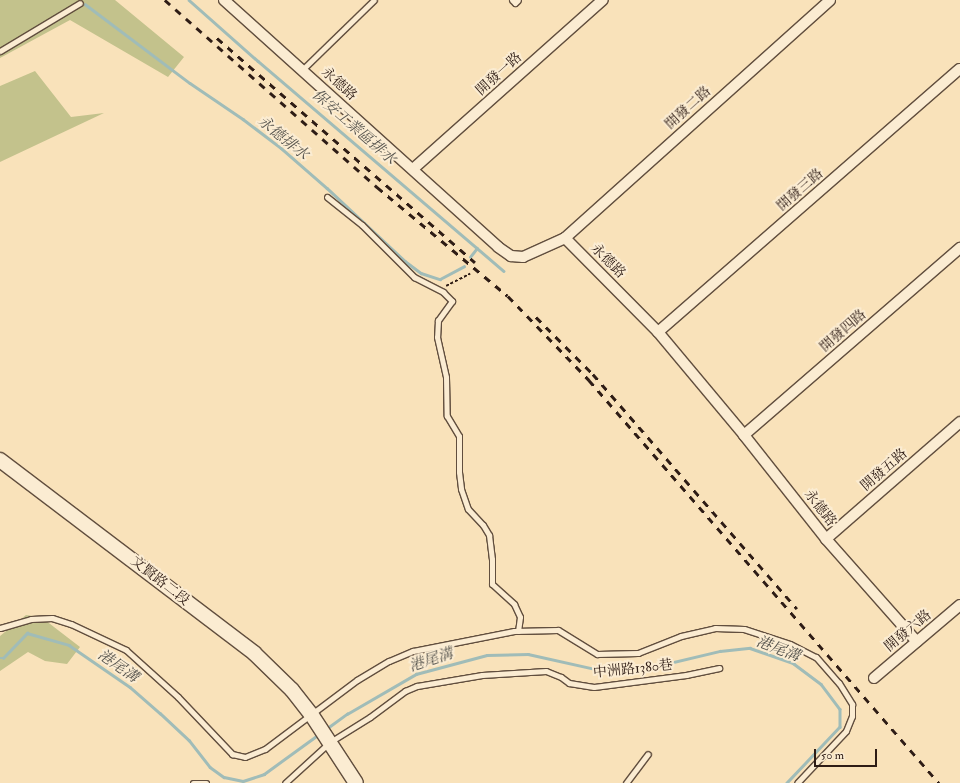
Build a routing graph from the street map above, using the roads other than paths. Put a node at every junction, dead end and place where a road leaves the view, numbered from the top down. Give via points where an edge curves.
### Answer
1 (224, 0) edge
2 (374, 0) edge
3 (512, 0) edge
4 (518, 0) edge
5 (603, 0) edge
6 (830, 0) edge
7 (80, 3) dead end
8 (0, 51) edge
9 (960, 69) edge
10 (302, 70) junction
11 (413, 169) junction
12 (328, 197) dead end
13 (565, 238) junction
14 (960, 248) edge
15 (658, 332) junction
16 (960, 422) edge
17 (744, 435) junction
18 (0, 460) edge
19 (826, 539) junction
20 (960, 605) edge
21 (0, 628) edge
22 (518, 631) junction
23 (917, 642) junction
24 (720, 668) dead end
25 (874, 678) dead end
26 (311, 714) junction
27 (330, 742) junction
28 (648, 754) dead end
29 (193, 783) edge
30 (206, 783) edge
31 (285, 783) edge
32 (356, 783) edge
33 (626, 783) edge
34 (797, 783) edge

1 - 10 street, 永德路
2 - 10 lane
3 - 4 lane via 515,3
5 - 11 street, 開發一路
6 - 13 street, 開發二路
7 - 8 lane
9 - 15 street, 開發三路
10 - 11 street, 永德路
11 - 13 street, 永德路 via 511,256 523,257
12 - 22 lane via 362,225 414,276 452,301 438,320 437,337 446,377 447,416 459,436 461,489 468,509 484,525 489,536 492,584 514,604 520,617
13 - 15 street, 永德路
14 - 17 street, 開發四路
15 - 17 street, 永德路
16 - 19 street, 開發五路
17 - 19 street, 永德路
18 - 26 street, 文賢路二段 via 254,653 292,690
19 - 23 street, 永德路
20 - 23 street, 開發六路
21 - 26 lane via 31,619 52,618 71,624 126,650 178,697 232,754 245,756 265,749
22 - 26 lane via 413,651 389,661 357,680
22 - 34 lane via 558,630 597,654 638,652 681,636 715,628 744,629 797,647 816,657 839,683 852,704 852,716 846,731
23 - 25 street, 開發六路
24 - 27 lane, 中洲路1380巷 via 594,687 569,683 546,671 482,675 430,684 405,691
26 - 27 street, 文賢路二段
27 - 31 lane, 中洲路1380巷
27 - 32 street, 文賢路二段
28 - 33 lane
29 - 30 lane

